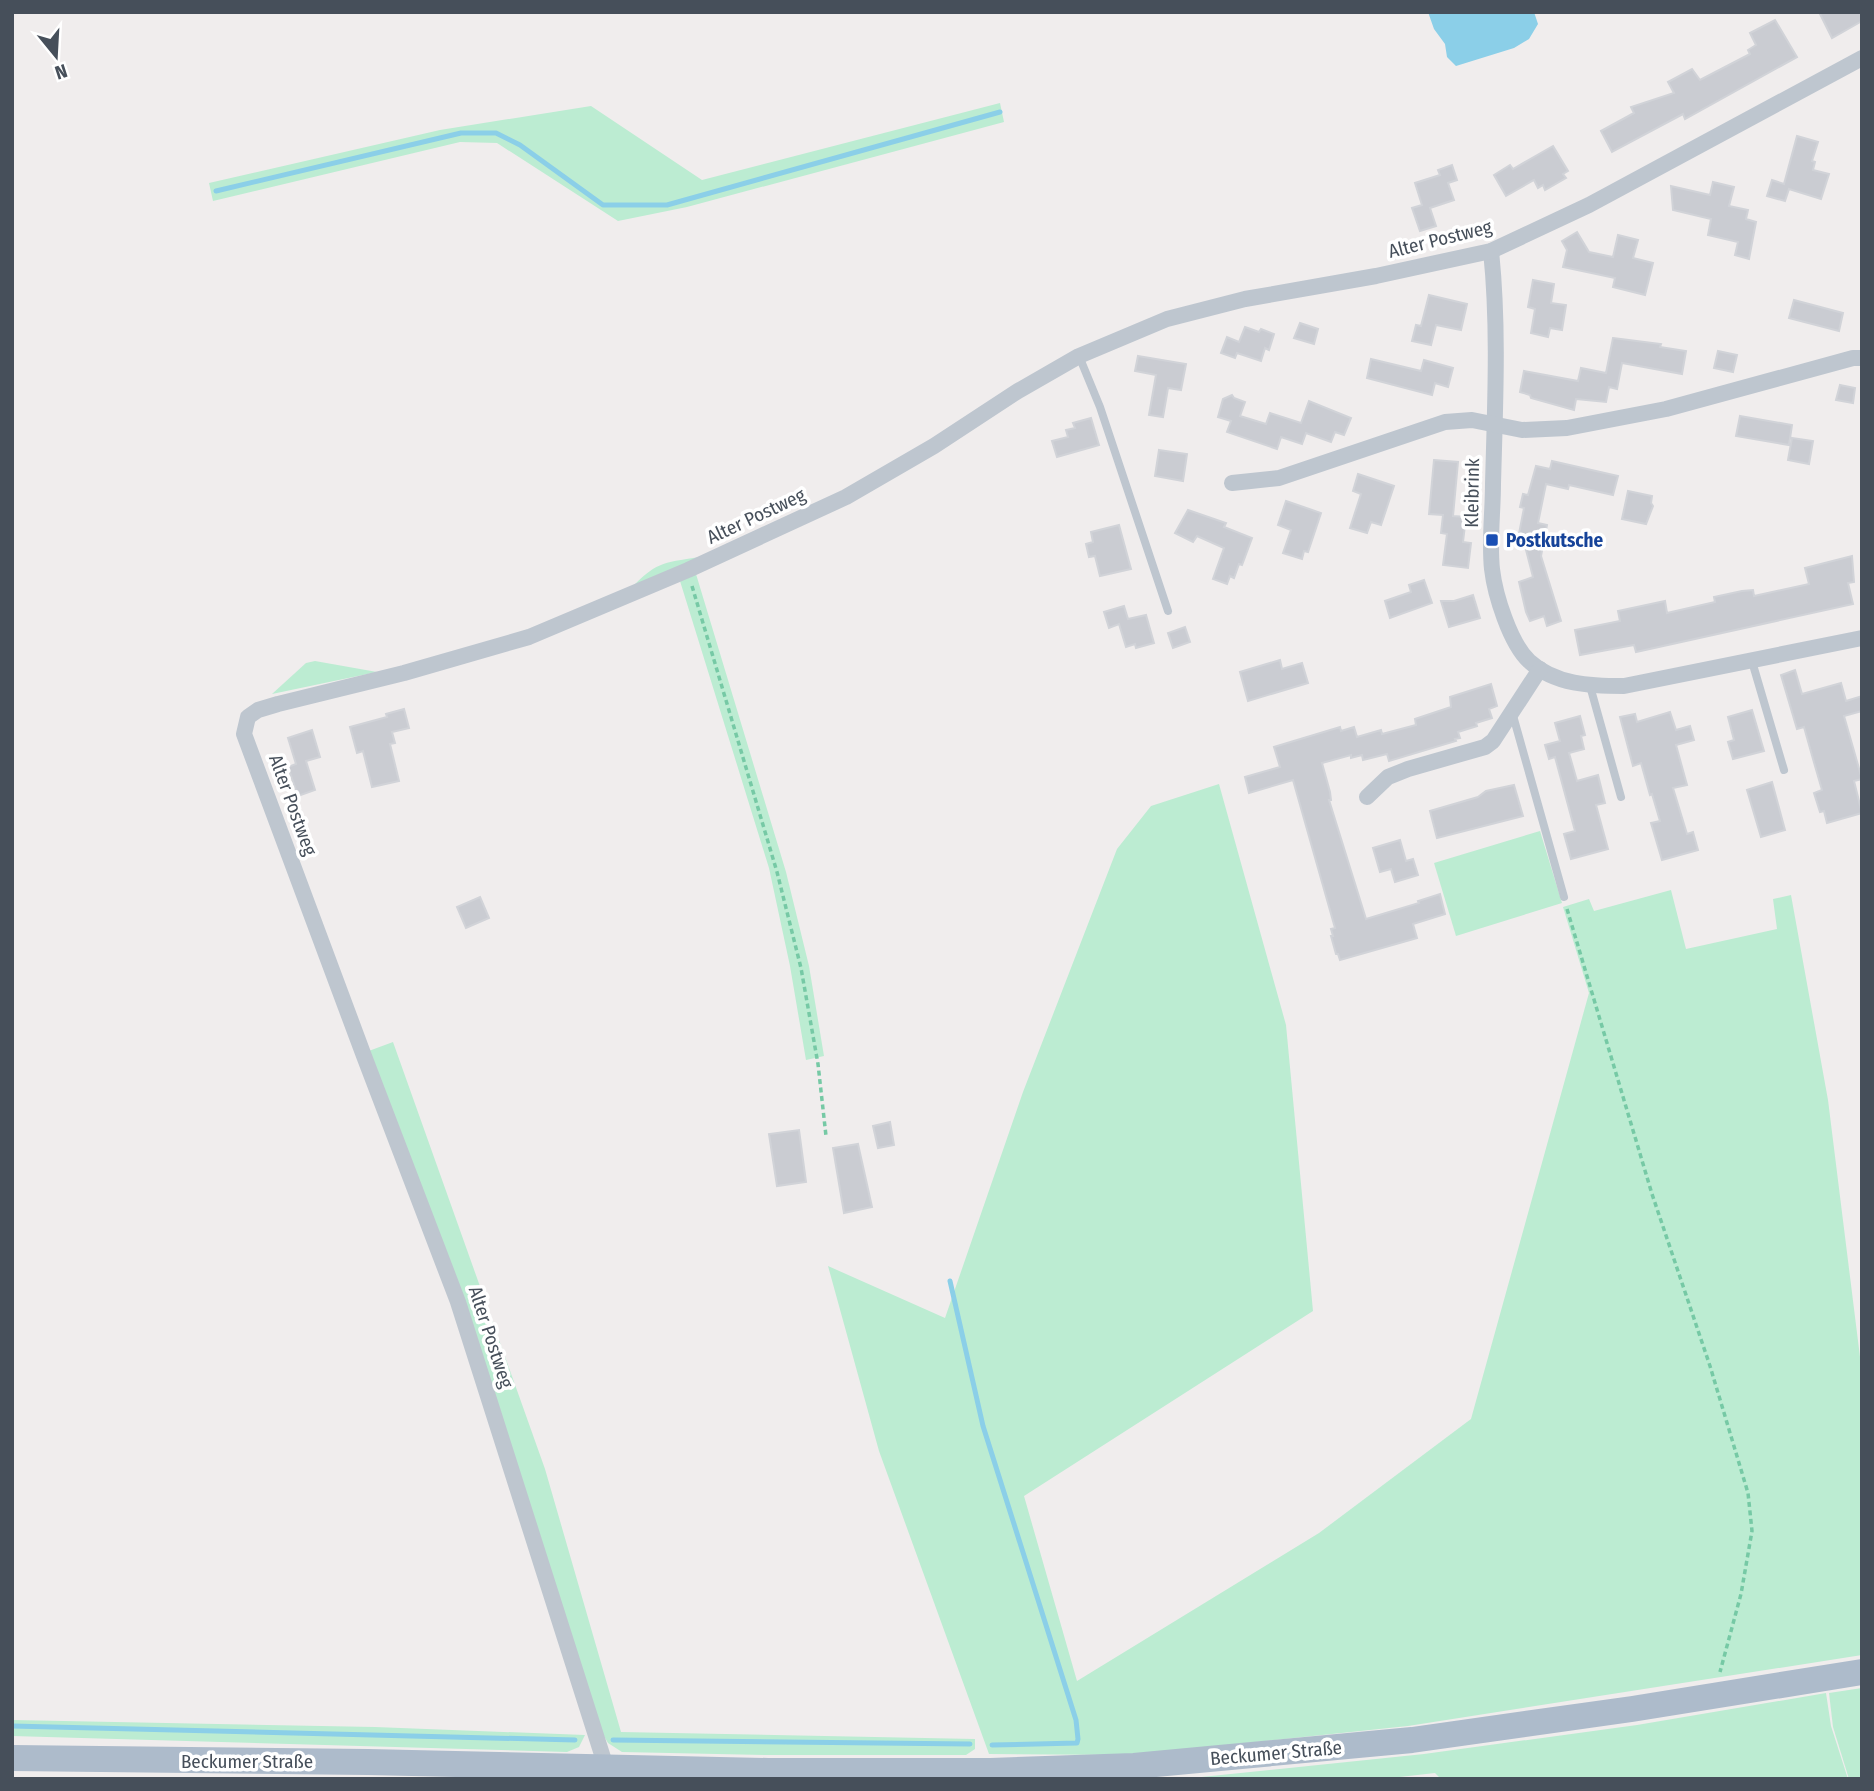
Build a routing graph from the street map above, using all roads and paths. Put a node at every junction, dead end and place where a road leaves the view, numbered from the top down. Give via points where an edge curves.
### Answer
1 (1862, 58) edge
2 (1491, 251) junction
3 (1079, 356) junction
4 (1862, 358) edge
5 (1495, 426) junction
6 (1232, 483) dead end
7 (688, 570) junction
8 (1168, 611) dead end
9 (1862, 638) edge
10 (1751, 658) junction
11 (1540, 669) junction
12 (1590, 686) junction
13 (1512, 712) junction
14 (1784, 770) dead end
15 (1367, 797) dead end
16 (1621, 797) dead end
17 (1564, 897) joint
18 (826, 1136) dead end
19 (1862, 1671) edge
20 (1715, 1696) junction
21 (12, 1758) edge
22 (606, 1767) junction

1 - 2 street, Alter Postweg via 1589,205
2 - 3 street, Alter Postweg via 1245,299 1180,316
2 - 5 street, Kleibrink
3 - 7 street, Alter Postweg via 846,497
3 - 8 lane
4 - 5 street via 1666,409 1567,428
5 - 6 street via 1445,422 1279,478
5 - 11 street, Kleibrink via 1492,570 1513,640
7 - 18 path via 801,968
7 - 22 street, Alter Postweg via 529,637 258,710 248,717 244,734 458,1302
9 - 10 street, Kleibrink
10 - 12 street, Kleibrink via 1624,686
10 - 14 lane
11 - 12 street, Kleibrink
11 - 13 street
12 - 16 lane
13 - 15 street via 1485,747 1388,777
13 - 17 lane
17 - 20 path via 1652,1194 1748,1493 1752,1531
19 - 20 main road, Beckumer Straße
20 - 22 main road, Beckumer Straße via 1412,1740 1134,1766 893,1771
21 - 22 main road, Beckumer Straße

